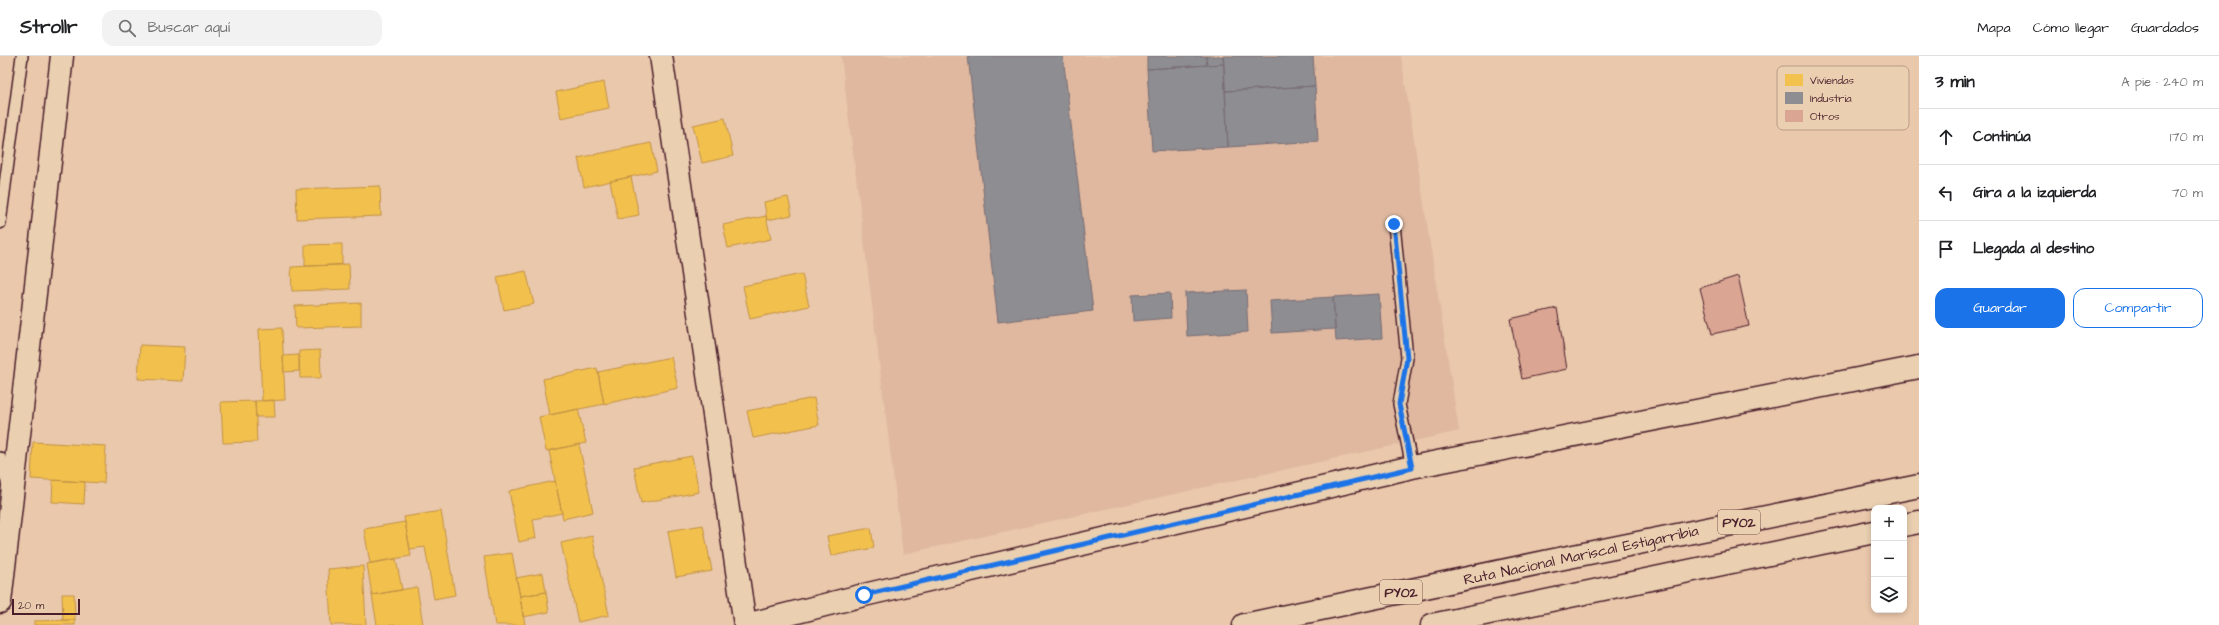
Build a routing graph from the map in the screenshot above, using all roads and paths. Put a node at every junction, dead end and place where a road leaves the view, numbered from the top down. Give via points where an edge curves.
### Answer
1 (22, 56) edge
2 (661, 56) edge
3 (64, 57) edge
4 (0, 223) edge
5 (1394, 224) dead end
6 (1919, 367) edge
7 (0, 458) edge
8 (1412, 468) junction
9 (1919, 486) edge
10 (11, 497) junction
11 (1919, 522) edge
12 (1907, 524) edge
13 (1871, 533) edge
14 (0, 602) edge
15 (746, 625) edge
16 (1244, 625) edge
17 (1432, 625) edge

1 - 4 lane
2 - 15 main road
3 - 10 main road
5 - 8 lane via 1407,358 1399,404
6 - 8 main road
7 - 10 lane
8 - 15 main road via 864,595
9 - 16 main road, Ruta Nacional Mariscal Estigarribia / PY02
10 - 14 main road
11 - 12 main road
13 - 17 main road, PY02

